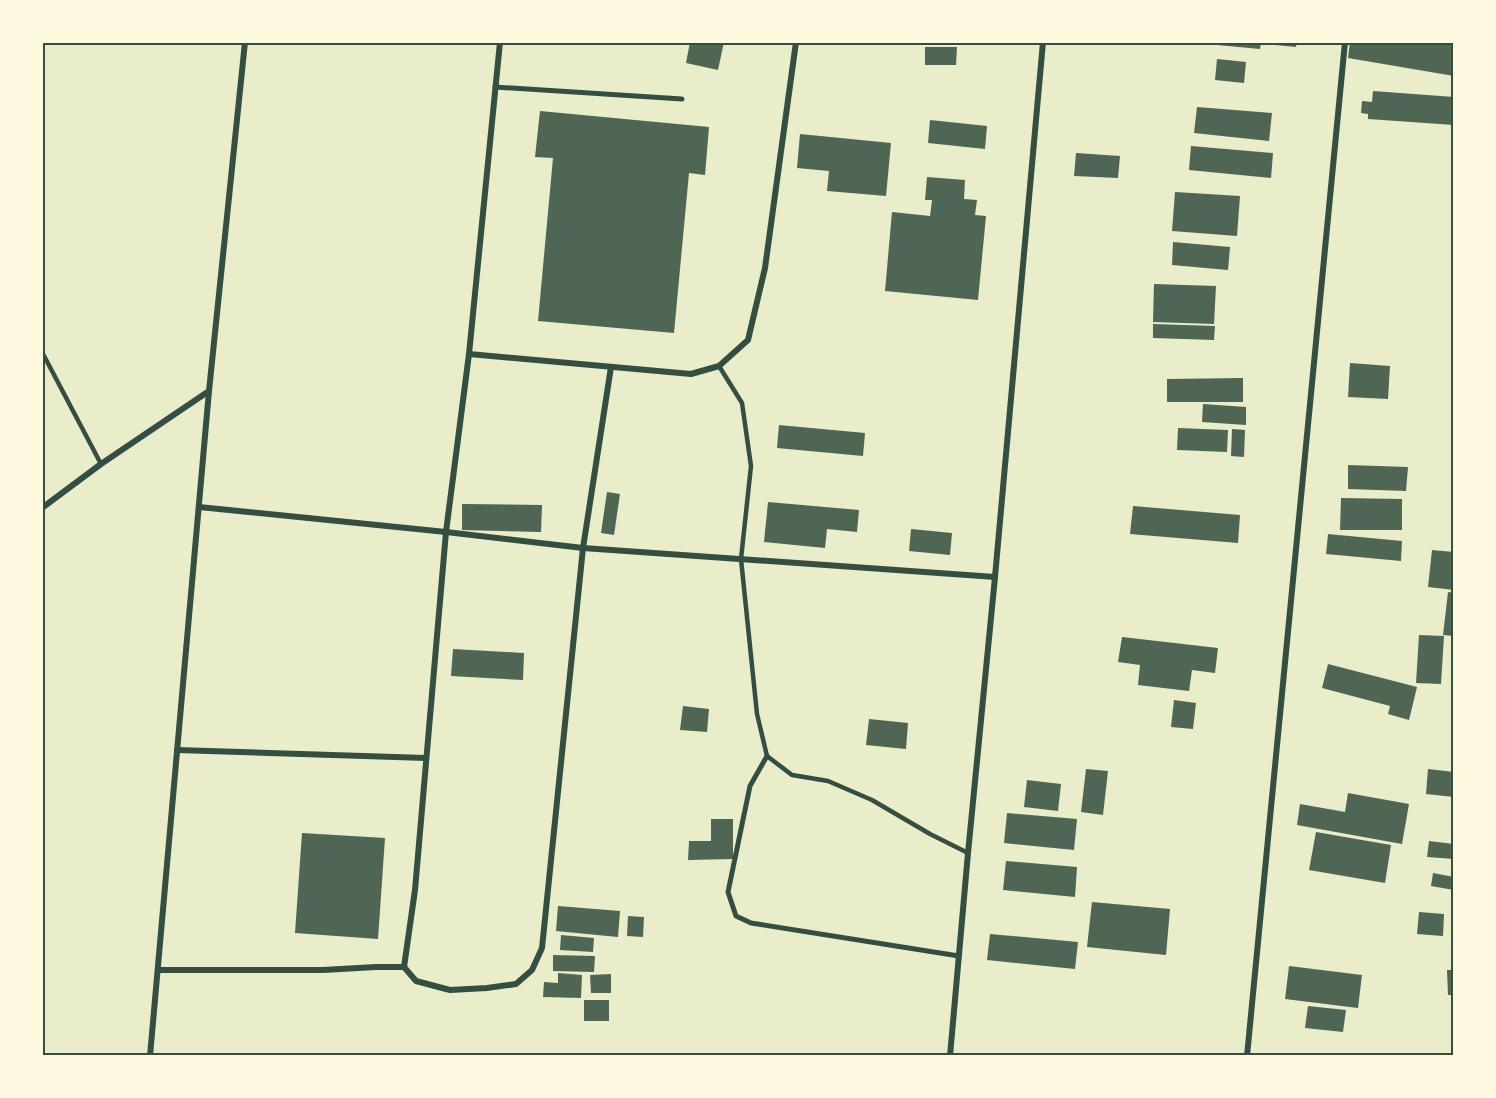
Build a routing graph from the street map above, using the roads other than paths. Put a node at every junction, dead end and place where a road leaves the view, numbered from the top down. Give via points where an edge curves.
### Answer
1 (245, 42) edge
2 (500, 42) edge
3 (796, 42) edge
4 (1043, 42) edge
5 (1345, 42) edge
6 (495, 87) junction
7 (682, 99) dead end
8 (42, 352) edge
9 (469, 354) junction
10 (719, 366) junction
11 (611, 367) junction
12 (209, 391) junction
13 (101, 464) junction
14 (200, 507) junction
15 (42, 508) edge
16 (446, 532) junction
17 (584, 548) junction
18 (741, 559) junction
19 (996, 577) junction
20 (177, 750) junction
21 (767, 756) junction
22 (426, 758) junction
23 (968, 853) junction
24 (959, 956) junction
25 (404, 967) junction
26 (158, 970) junction
27 (150, 1056) edge
28 (950, 1056) edge
29 (1247, 1056) edge

1 - 12 street
2 - 6 street
3 - 10 street via 765,268 748,340
4 - 19 street
5 - 29 street
6 - 7 street
6 - 9 street
8 - 13 lane
9 - 11 street
9 - 16 street
10 - 11 street via 691,374
10 - 18 lane via 742,403 751,466
11 - 17 street
12 - 13 street
12 - 14 street
13 - 15 street
14 - 16 street
14 - 20 street
16 - 17 street
16 - 22 street
17 - 18 street
17 - 25 street via 542,948 532,970 516,984 487,988 450,990 416,981
18 - 19 street
18 - 21 lane via 758,714
19 - 23 street
20 - 22 street
20 - 26 street
21 - 23 lane via 792,775 828,781 872,800
21 - 24 street via 750,786 728,892 736,916 752,922
22 - 25 street
23 - 24 street
24 - 28 street
25 - 26 street
26 - 27 street

